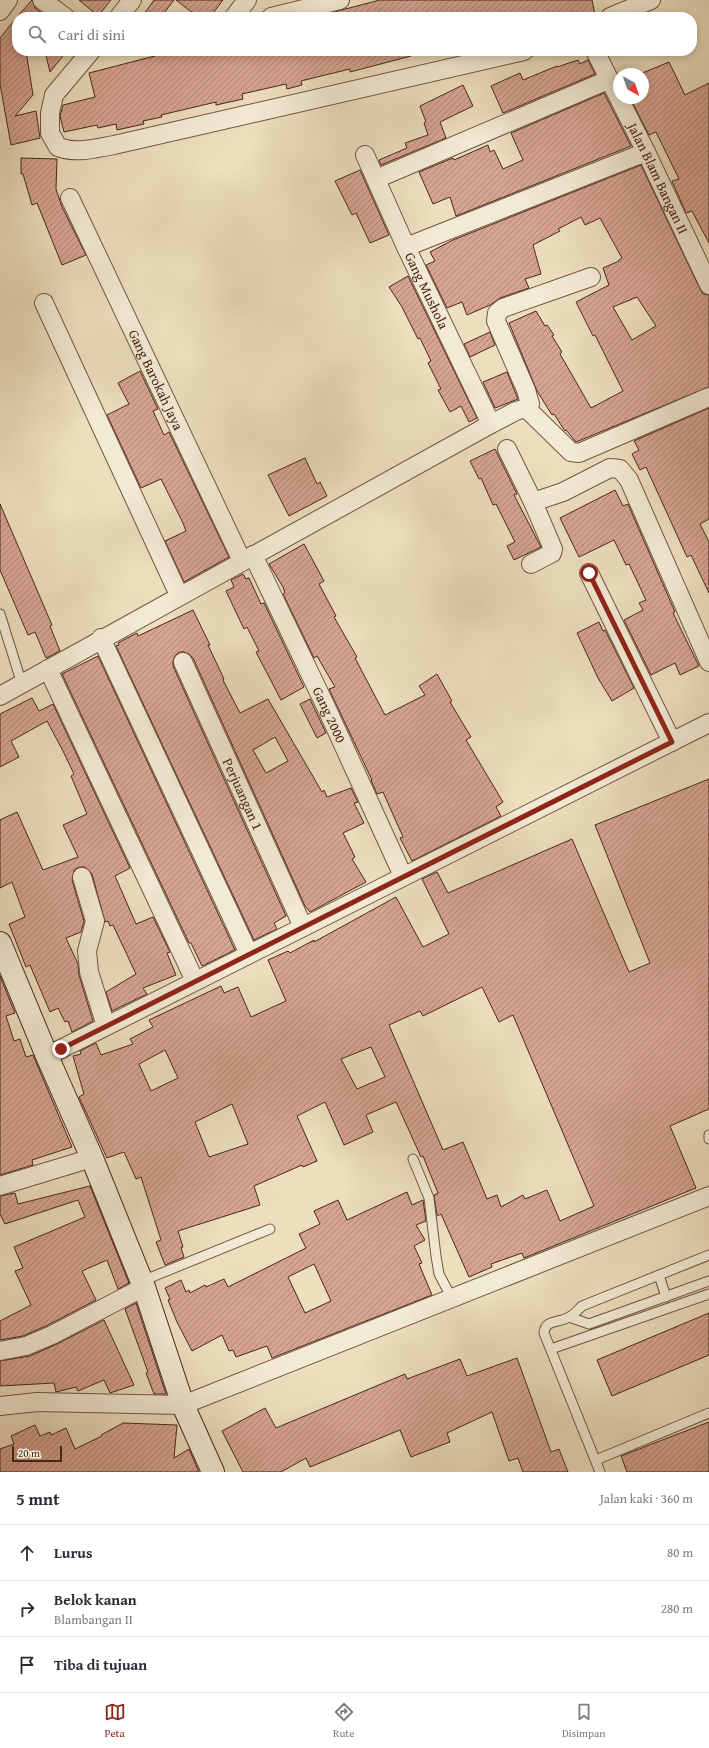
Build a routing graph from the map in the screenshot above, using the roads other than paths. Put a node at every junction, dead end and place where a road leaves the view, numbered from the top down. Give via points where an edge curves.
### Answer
1 (8, 0) edge
2 (42, 0) edge
3 (132, 0) edge
4 (247, 0) edge
5 (340, 0) edge
6 (651, 0) edge
7 (0, 10) edge
8 (58, 12) edge
9 (123, 12) edge
10 (238, 12) edge
11 (291, 12) edge
12 (622, 12) edge
13 (87, 56) edge
14 (502, 56) edge
15 (597, 56) edge
16 (608, 80) junction
17 (646, 152) junction
18 (365, 155) dead end
19 (376, 179) junction
20 (70, 198) dead end
21 (406, 247) junction
22 (591, 277) dead end
23 (709, 285) edge
24 (44, 303) dead end
25 (709, 397) edge
26 (526, 408) junction
27 (491, 424) junction
28 (507, 449) dead end
29 (532, 502) junction
30 (247, 558) junction
31 (531, 564) dead end
32 (589, 573) dead end
33 (179, 595) junction
34 (0, 614) edge
35 (101, 638) junction
36 (183, 662) dead end
37 (709, 662) edge
38 (48, 669) junction
39 (22, 684) junction
40 (0, 696) edge
41 (709, 723) edge
42 (672, 742) junction
43 (403, 876) junction
44 (82, 877) dead end
45 (303, 927) junction
46 (0, 943) edge
47 (249, 954) junction
48 (195, 981) junction
49 (106, 1026) junction
50 (60, 1049) junction
51 (709, 1135) edge
52 (709, 1139) edge
53 (92, 1158) junction
54 (413, 1159) dead end
55 (0, 1186) edge
56 (709, 1196) edge
57 (270, 1229) dead end
58 (709, 1255) edge
59 (659, 1275) junction
60 (709, 1281) edge
61 (143, 1284) junction
62 (709, 1294) edge
63 (666, 1297) junction
64 (449, 1299) junction
65 (569, 1317) junction
66 (551, 1349) junction
67 (0, 1351) edge
68 (183, 1405) junction
69 (0, 1406) edge
70 (709, 1413) edge
71 (596, 1460) junction
72 (213, 1472) edge
73 (600, 1472) edge

1 - 7 street
2 - 8 street
3 - 9 street
4 - 10 street
5 - 11 street
6 - 12 street
13 - 14 street via 54,95 50,113 50,133 58,147 67,150 114,145
15 - 16 street, Jalan Blam Bangan II
16 - 17 street, Jalan Blam Bangan II
16 - 19 street
17 - 21 street
17 - 23 street, Jalan Blam Bangan II
18 - 19 street, Gang Mushola
19 - 21 street, Gang Mushola
20 - 30 street, Gang Barokah Jaya
21 - 27 street, Gang Mushola
22 - 26 street via 503,308 497,313 496,321 526,390 530,404
24 - 33 street
25 - 26 street via 579,453 570,452
26 - 27 street
27 - 30 street
28 - 29 street
29 - 31 street via 553,549 552,553
29 - 37 street via 563,492 610,468 620,469 629,480
30 - 33 street
30 - 43 street, Gang 2000 via 326,707
32 - 42 street
33 - 35 street
34 - 39 lane
35 - 38 street
35 - 47 street
36 - 45 street, Perjuangan 1
38 - 39 street
38 - 48 street
39 - 40 street
41 - 42 street
42 - 43 street
43 - 45 street
44 - 49 street via 95,921 87,951 89,972
45 - 47 street
46 - 50 street
47 - 48 street
48 - 49 street
49 - 50 street
50 - 53 street
51 - 52 lane
53 - 55 street
53 - 61 street
54 - 64 lane via 429,1198 438,1268
56 - 64 street
57 - 61 lane
58 - 59 lane
59 - 63 lane
59 - 65 lane via 582,1306
60 - 63 lane
61 - 67 street via 52,1335 26,1346
61 - 68 street
62 - 66 lane
63 - 65 lane via 589,1324
64 - 68 street
65 - 66 lane via 545,1327 544,1333
66 - 71 lane
68 - 69 street via 37,1402
68 - 72 street
70 - 71 lane
71 - 73 lane

